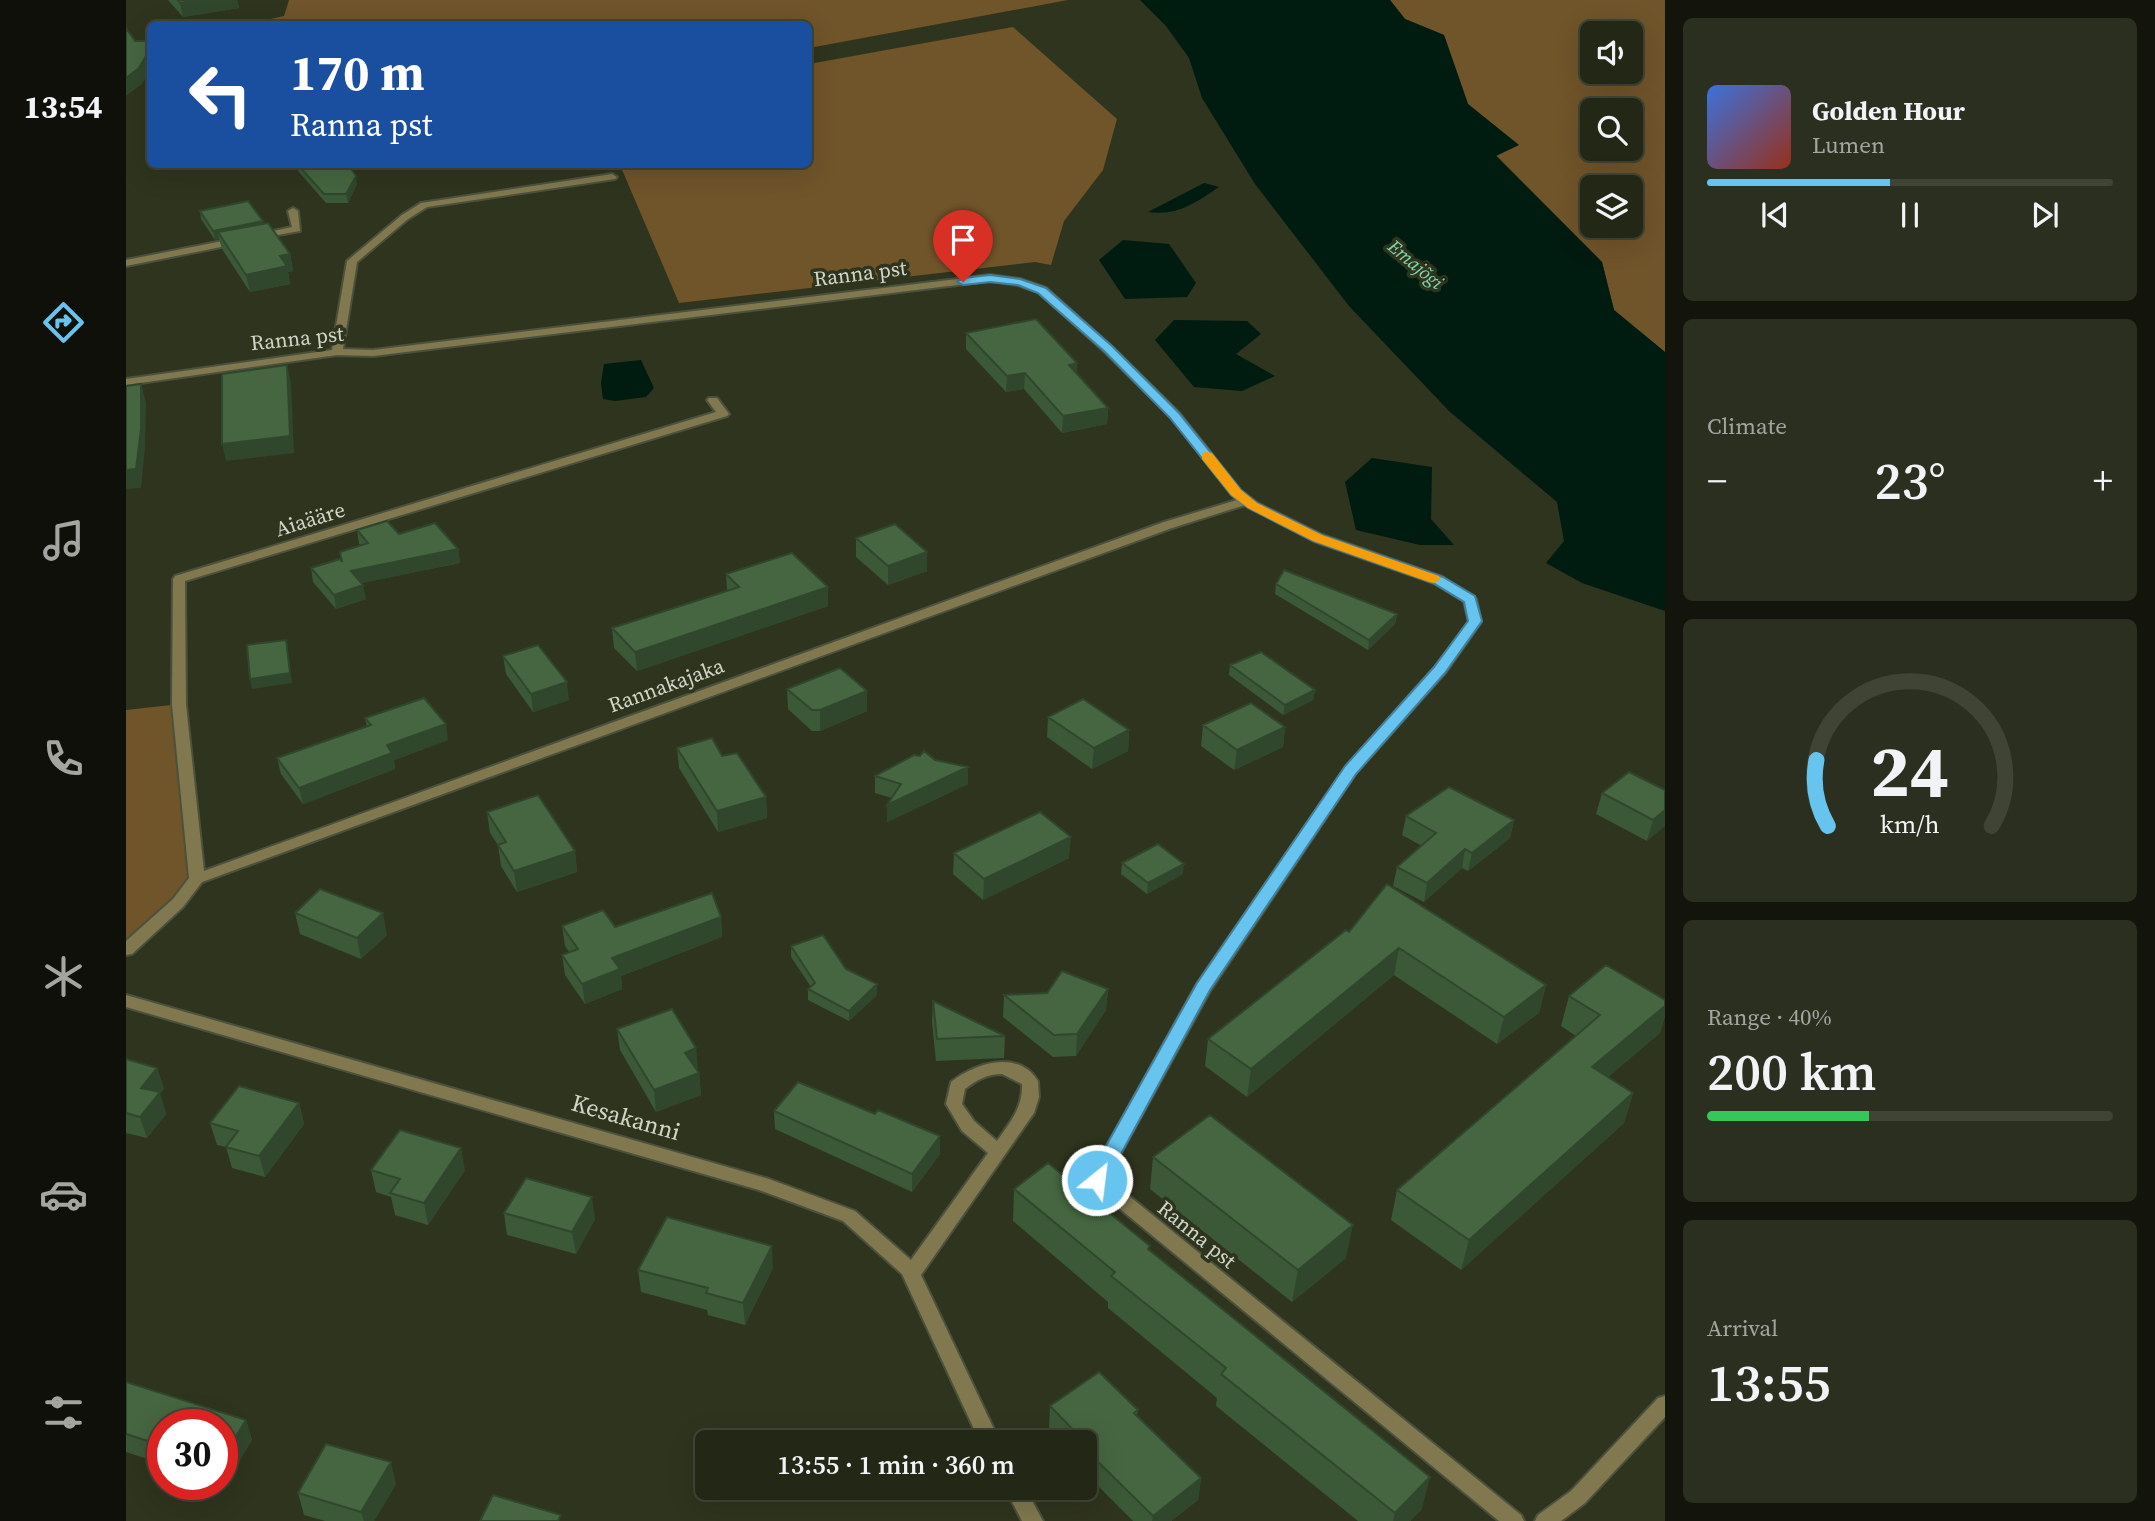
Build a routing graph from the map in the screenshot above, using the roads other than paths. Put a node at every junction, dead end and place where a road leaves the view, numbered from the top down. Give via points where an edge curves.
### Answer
1 (612, 177) dead end
2 (293, 211) dead end
3 (126, 263) edge
4 (337, 352) junction
5 (126, 383) edge
6 (713, 400) dead end
7 (1246, 500) junction
8 (197, 879) junction
9 (126, 950) edge
10 (126, 1001) edge
11 (998, 1152) junction
12 (911, 1274) junction
13 (1665, 1404) edge
14 (984, 1430) edge
15 (1022, 1500) edge
16 (1033, 1521) edge
17 (1514, 1521) edge
18 (1545, 1521) edge

1 - 4 street via 444,201 424,205 405,217 352,261
2 - 3 street via 298,229
4 - 5 street, Ranna pst
4 - 7 street, Ranna pst via 373,354 990,278 1020,282 1042,290 1108,349 1175,415
6 - 8 street, Aiaääre via 723,414 179,579 179,705
7 - 8 street, Rannakajaka
7 - 17 street, Ranna pst via 1318,538 1438,580 1470,600 1475,621 1440,670 1351,770 1203,988 1097,1180
8 - 9 street via 178,903
10 - 12 street, Kesakanni via 763,1184 849,1216
11 - 11 street via 1026,1113 1031,1097 1030,1081 1016,1070 996,1067 971,1074 957,1086 954,1104 968,1126
11 - 12 street
12 - 14 street, Kesakanni
13 - 18 street via 1578,1497
15 - 16 street

